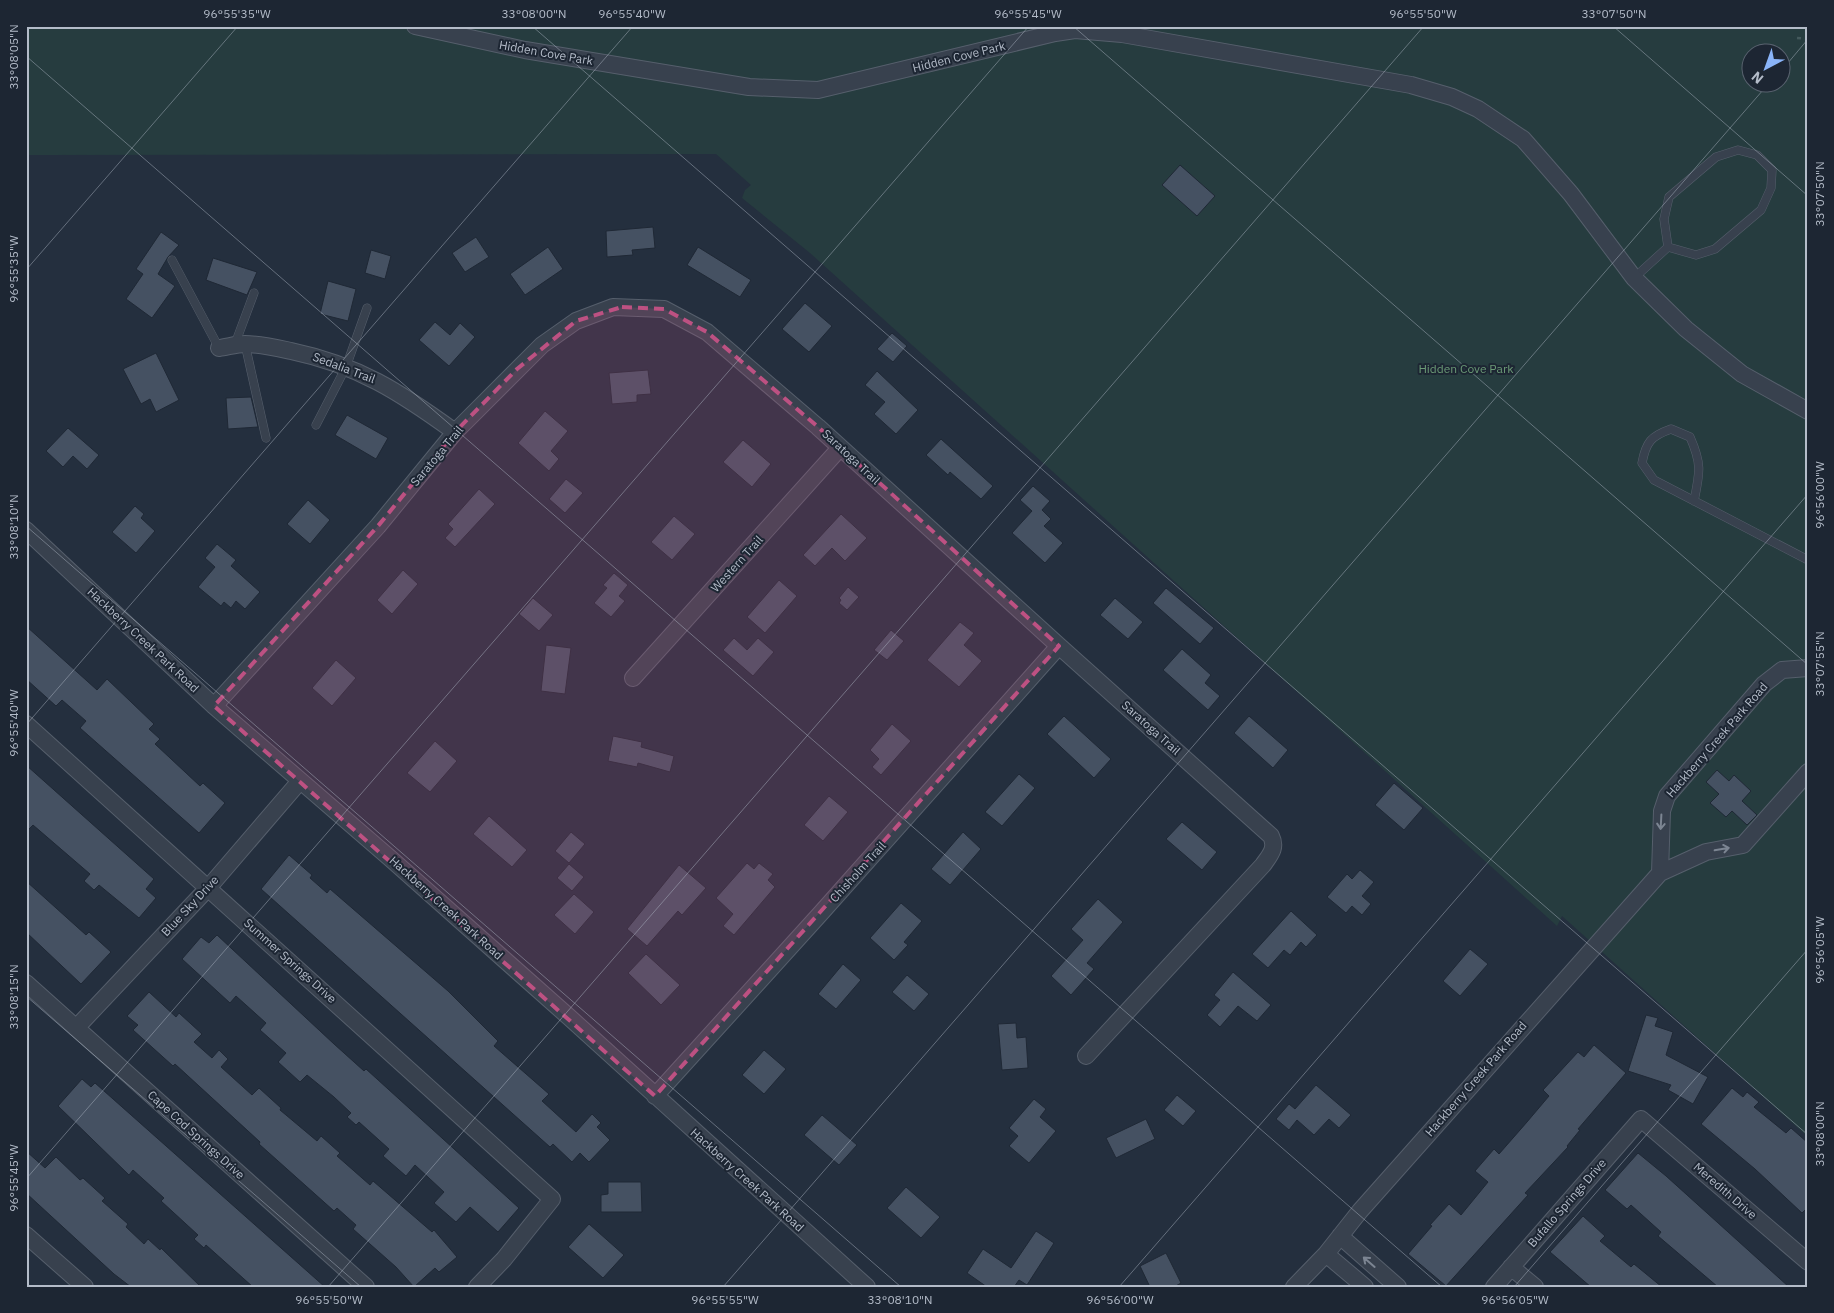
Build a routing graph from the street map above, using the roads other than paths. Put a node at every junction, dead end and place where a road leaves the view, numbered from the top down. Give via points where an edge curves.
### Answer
1 (415, 26) edge
2 (1668, 247) junction
3 (172, 260) dead end
4 (1634, 278) junction
5 (254, 293) dead end
6 (367, 308) dead end
7 (233, 346) junction
8 (346, 367) junction
9 (1808, 411) edge
10 (316, 425) dead end
11 (454, 432) junction
12 (266, 438) dead end
13 (840, 448) junction
14 (1694, 501) junction
15 (26, 530) edge
16 (1808, 560) edge
17 (1059, 646) junction
18 (1808, 668) edge
19 (633, 678) dead end
20 (214, 706) junction
21 (26, 724) edge
22 (1808, 772) edge
23 (300, 781) junction
24 (1660, 873) junction
25 (208, 887) junction
26 (26, 983) edge
27 (76, 1028) junction
28 (1086, 1056) dead end
29 (655, 1096) junction
30 (1641, 1120) joint
31 (26, 1235) edge
32 (1340, 1236) junction
33 (1326, 1254) junction
34 (1808, 1262) edge
35 (1511, 1267) junction
36 (860, 1285) edge
37 (84, 1287) edge
38 (366, 1287) edge
39 (477, 1287) edge
40 (1294, 1287) edge
41 (1365, 1287) edge
42 (1398, 1287) edge
43 (1494, 1287) edge
44 (1535, 1287) edge

1 - 4 street, Hidden Cove Park via 525,50 779,90 818,90 1075,30 1122,34 1411,85 1452,97 1478,109 1523,139 1571,194
2 - 2 lane via 1696,255 1715,249 1761,210 1771,188 1772,170 1758,155 1738,150 1716,157 1669,197 1664,219
2 - 4 lane
3 - 7 lane
4 - 9 street, Hidden Cove Park via 1686,330 1742,374
5 - 7 lane
6 - 8 lane
7 - 8 street, Sedalia Trail via 316,356
7 - 12 lane
8 - 10 lane
8 - 11 street, Sedalia Trail via 368,375
11 - 13 street, Saratoga Trail via 542,345 576,321 613,307 643,307 664,309 708,332
11 - 20 street, Saratoga Trail via 378,526
13 - 17 street, Saratoga Trail
13 - 19 street, Western Trail
14 - 14 lane via 1654,480 1642,463 1645,447 1657,434 1671,429 1690,437 1699,457
14 - 16 lane
15 - 20 street, Hackberry Creek Park Road
17 - 28 street, Saratoga Trail via 1262,825 1275,843 1263,865
17 - 29 street, Chisholm Trail
18 -> 24 street, Hackberry Creek Park Road via 1782,670 1764,684 1667,796 1662,811
20 - 23 street, Hackberry Creek Park Road
21 - 25 street, Summer Springs Drive
24 -> 22 street, Hackberry Creek Park Road via 1706,852 1743,845
23 - 25 street, Blue Sky Drive
23 - 29 street, Hackberry Creek Park Road
24 - 32 street, Hackberry Creek Park Road
25 - 27 street, Blue Sky Drive
25 - 39 street, Summer Springs Drive via 552,1199
26 - 27 street, Cape Cod Springs Drive
27 - 38 street, Cape Cod Springs Drive
29 - 36 street, Hackberry Creek Park Road
30 - 34 street, Meredith Drive
30 - 35 street, Bufallo Springs Drive
31 - 37 street
32 - 33 street, Hackberry Creek Park Road
42 -> 32 street
33 - 40 street, Hackberry Creek Park Road
33 - 41 street
35 - 43 street, Bufallo Springs Drive
35 - 44 street

